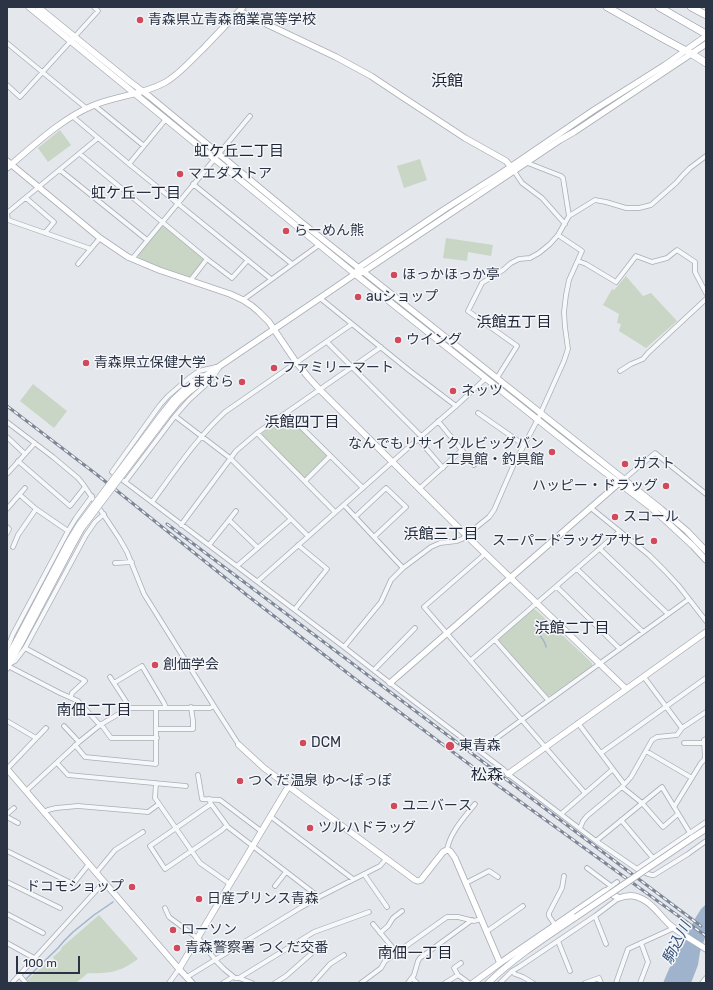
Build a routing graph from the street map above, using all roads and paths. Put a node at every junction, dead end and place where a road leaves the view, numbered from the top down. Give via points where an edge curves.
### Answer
1 (29, 7) edge
2 (38, 7) edge
3 (94, 7) edge
4 (607, 7) edge
5 (659, 7) edge
6 (692, 7) edge
7 (241, 9) edge
8 (706, 15) edge
9 (706, 35) edge
10 (73, 39) junction
11 (7, 43) edge
12 (706, 44) edge
13 (689, 52) junction
14 (706, 63) edge
15 (43, 72) junction
16 (7, 85) edge
17 (143, 91) junction
18 (134, 93) junction
19 (94, 105) junction
20 (86, 108) junction
21 (72, 116) junction
22 (250, 116) dead end
23 (166, 119) junction
24 (98, 138) junction
25 (144, 146) junction
26 (80, 154) junction
27 (218, 154) junction
28 (706, 156) edge
29 (214, 159) junction
30 (524, 161) junction
31 (129, 164) junction
32 (8, 165) edge
33 (512, 169) junction
34 (60, 170) junction
35 (193, 184) junction
36 (39, 187) junction
37 (26, 198) junction
38 (178, 203) junction
39 (569, 216) junction
40 (7, 217) edge
41 (162, 222) junction
42 (565, 224) junction
43 (45, 233) junction
44 (558, 235) junction
45 (100, 238) junction
46 (147, 240) junction
47 (319, 245) junction
48 (91, 249) junction
49 (132, 259) junction
50 (207, 259) junction
51 (248, 260) junction
52 (578, 261) junction
53 (78, 264) dead end
54 (292, 264) junction
55 (361, 270) junction
56 (355, 274) junction
57 (271, 279) junction
58 (190, 281) junction
59 (706, 293) edge
60 (320, 298) junction
61 (706, 299) edge
62 (243, 300) junction
63 (352, 324) junction
64 (274, 329) junction
65 (326, 342) junction
66 (381, 347) junction
67 (296, 362) junction
68 (220, 366) junction
69 (352, 367) junction
70 (620, 371) dead end
71 (205, 376) junction
72 (486, 378) junction
73 (497, 378) junction
74 (191, 380) junction
75 (189, 389) junction
76 (320, 390) junction
77 (456, 406) junction
78 (287, 413) junction
79 (478, 413) dead end
80 (541, 413) junction
81 (175, 416) junction
82 (538, 419) junction
83 (438, 421) junction
84 (7, 422) edge
85 (257, 433) junction
86 (201, 436) junction
87 (7, 437) edge
88 (419, 437) junction
89 (35, 443) junction
90 (524, 445) junction
91 (462, 450) junction
92 (25, 454) junction
93 (330, 456) junction
94 (230, 458) junction
95 (18, 461) junction
96 (392, 462) junction
97 (474, 465) dead end
98 (443, 468) junction
99 (7, 473) edge
100 (622, 481) junction
101 (125, 482) junction
102 (305, 482) junction
103 (85, 487) junction
104 (25, 488) dead end
105 (363, 488) junction
106 (419, 489) junction
107 (706, 494) edge
108 (20, 495) junction
109 (92, 496) junction
110 (152, 502) junction
111 (344, 505) junction
112 (591, 508) junction
113 (7, 509) edge
114 (36, 509) junction
115 (236, 511) dead end
116 (335, 512) junction
117 (104, 514) junction
118 (355, 517) junction
119 (291, 519) junction
120 (229, 520) junction
121 (181, 525) junction
122 (7, 527) edge
123 (68, 531) junction
124 (619, 532) junction
125 (7, 533) edge
126 (308, 536) junction
127 (466, 536) junction
128 (374, 537) junction
129 (209, 545) junction
130 (13, 546) dead end
131 (298, 546) junction
132 (258, 548) junction
133 (600, 549) junction
134 (706, 551) edge
135 (485, 554) junction
136 (706, 560) edge
137 (132, 562) junction
138 (115, 563) dead end
139 (237, 566) junction
140 (403, 568) junction
141 (577, 569) junction
142 (510, 578) junction
143 (258, 581) junction
144 (556, 587) junction
145 (689, 599) junction
146 (537, 604) junction
147 (295, 609) junction
148 (668, 614) junction
149 (706, 621) edge
150 (415, 628) dead end
151 (643, 632) junction
152 (706, 632) edge
153 (447, 633) junction
154 (495, 640) junction
155 (19, 642) junction
156 (344, 647) junction
157 (25, 648) junction
158 (7, 649) edge
159 (620, 649) junction
160 (7, 658) edge
161 (471, 660) junction
162 (599, 663) junction
163 (8, 666) edge
164 (374, 670) junction
165 (644, 676) junction
166 (110, 677) dead end
167 (706, 678) edge
168 (114, 683) junction
169 (390, 683) junction
170 (626, 689) junction
171 (71, 697) junction
172 (548, 700) junction
173 (214, 706) junction
174 (666, 706) junction
175 (191, 707) junction
176 (156, 708) junction
177 (166, 708) junction
178 (128, 709) junction
179 (706, 712) edge
180 (522, 720) junction
181 (7, 721) edge
182 (578, 723) junction
183 (100, 725) junction
184 (64, 726) dead end
185 (46, 728) dead end
186 (682, 728) junction
187 (157, 730) junction
188 (36, 738) junction
189 (157, 738) junction
190 (705, 741) edge
191 (77, 743) junction
192 (684, 743) dead end
193 (239, 745) joint
194 (546, 746) junction
195 (480, 750) junction
196 (646, 751) junction
197 (601, 753) junction
198 (705, 758) edge
199 (57, 763) junction
200 (7, 769) edge
201 (613, 769) junction
202 (508, 774) junction
203 (198, 775) dead end
204 (692, 778) junction
205 (156, 783) junction
206 (186, 786) dead end
207 (623, 786) junction
208 (288, 787) junction
209 (26, 791) junction
210 (585, 793) junction
211 (209, 799) junction
212 (642, 803) junction
213 (159, 804) junction
214 (211, 804) junction
215 (475, 804) dead end
216 (674, 807) junction
217 (14, 808) dead end
218 (44, 812) junction
219 (7, 814) edge
220 (561, 814) junction
221 (678, 814) junction
222 (270, 816) junction
223 (7, 817) edge
224 (621, 820) junction
225 (706, 822) edge
226 (18, 823) dead end
227 (226, 826) junction
228 (176, 828) junction
229 (580, 828) junction
230 (706, 829) edge
231 (261, 831) junction
232 (143, 832) dead end
233 (691, 836) junction
234 (596, 841) junction
235 (706, 841) edge
236 (252, 846) junction
237 (7, 850) edge
238 (447, 850) junction
239 (192, 851) junction
240 (653, 858) junction
241 (386, 859) junction
242 (88, 864) junction
243 (587, 868) dead end
244 (637, 869) junction
245 (286, 872) junction
246 (96, 873) junction
247 (364, 874) junction
248 (564, 876) dead end
249 (498, 877) dead end
250 (353, 879) junction
251 (7, 882) edge
252 (104, 882) junction
253 (617, 882) dead end
254 (230, 884) junction
255 (466, 884) junction
256 (275, 886) dead end
257 (611, 886) junction
258 (605, 891) junction
259 (319, 897) junction
260 (619, 898) junction
261 (523, 906) dead end
262 (387, 907) dead end
263 (60, 908) dead end
264 (165, 908) dead end
265 (402, 910) dead end
266 (369, 912) dead end
267 (7, 914) edge
268 (595, 916) junction
269 (481, 919) junction
270 (472, 920) junction
271 (373, 924) dead end
272 (555, 925) junction
273 (674, 928) junction
274 (486, 932) junction
275 (43, 933) dead end
276 (380, 933) junction
277 (198, 938) junction
278 (303, 939) junction
279 (558, 941) junction
280 (7, 943) edge
281 (641, 943) junction
282 (606, 944) dead end
283 (706, 949) edge
284 (396, 953) junction
285 (344, 955) dead end
286 (34, 958) junction
287 (216, 960) junction
288 (461, 963) dead end
289 (500, 963) junction
290 (179, 969) junction
291 (512, 971) junction
292 (570, 971) dead end
293 (458, 975) junction
294 (19, 976) junction
295 (187, 977) junction
296 (236, 978) junction
297 (412, 978) junction
298 (706, 978) edge
299 (12, 983) edge
300 (26, 983) edge
301 (170, 983) edge
302 (192, 983) edge
303 (223, 983) edge
304 (236, 983) edge
305 (252, 983) edge
306 (275, 983) edge
307 (313, 983) edge
308 (361, 983) edge
309 (408, 983) edge
310 (417, 983) edge
311 (445, 983) edge
312 (469, 983) edge
313 (473, 983) edge
314 (488, 983) edge
315 (500, 983) edge
316 (532, 983) edge
317 (585, 983) edge
318 (602, 983) edge
319 (616, 983) edge
320 (640, 983) edge
321 (702, 983) edge

1 - 10 street
2 - 10 street
3 - 10 street via 98,10
4 - 13 highway
5 - 9 highway
6 - 8 highway
7 - 17 street via 176,75 152,89
7 - 33 street via 372,76 466,138 506,161
9 - 13 street
10 - 15 street
10 - 17 street
10 - 18 street
11 - 15 street
12 - 13 street
13 - 14 highway
13 - 30 street via 574,132
15 - 16 street via 20,97
15 - 20 street
17 - 18 street
17 - 27 street
18 - 19 street
18 - 23 street
19 - 20 street
19 - 25 street
20 - 21 street
21 - 24 street
21 - 32 street
22 - 27 street
23 - 25 street
23 - 29 street
24 - 26 street
24 - 31 street
25 - 31 street
26 - 34 street
26 - 41 street
27 - 29 street
27 - 55 street
28 - 39 street via 651,205 626,208 595,200
29 - 35 street
29 - 47 street
30 - 33 street
30 - 39 street via 563,178
31 - 38 street
32 - 36 street
33 - 42 street via 522,183 542,198
33 - 55 street via 445,209
34 - 36 street
34 - 46 street
35 - 38 street
35 - 54 street
36 - 37 street
36 - 45 street
37 - 40 street via 7,213
37 - 43 street via 54,222
38 - 41 street
38 - 51 street
39 - 42 street
40 - 43 street via 8,220
41 - 46 street
41 - 50 street
42 - 44 street
43 - 48 street
44 - 52 street via 582,251
44 - 73 street via 539,253 511,263 482,283 468,311 517,346
45 - 48 street
45 - 49 street
46 - 49 street
47 - 54 street
47 - 56 street
48 - 53 street
49 - 58 street
50 - 51 street via 232,278
50 - 58 street
51 - 57 street
52 - 59 street via 616,282 636,256 652,262 667,258 677,250 695,262 696,272
52 - 80 street via 566,294 564,312 568,349
54 - 57 street
55 - 56 street
55 - 73 street
56 - 60 street
56 - 72 street
57 - 62 street
58 - 62 street
60 - 63 street
60 - 64 street
61 - 70 street via 643,359
62 - 64 street via 259,312
63 - 65 street
63 - 66 street
64 - 67 street
64 - 68 street
65 - 67 street
65 - 69 street
66 - 69 street
66 - 77 street
67 - 76 street
67 - 86 street via 225,412
68 - 71 street
68 - 74 street via 199,371
68 - 81 street via 210,381
69 - 76 street
69 - 88 street
71 - 74 street
71 - 75 street via 204,380
72 - 77 street
72 - 82 street
73 - 80 street
74 - 75 street
74 - 101 street via 160,405 112,472
75 - 155 street, bridge via 174,399 79,525
76 - 78 street
76 - 96 street
77 - 83 street
78 - 85 street
78 - 93 street
79 - 90 street
80 - 82 street
80 - 100 street
81 - 86 street
81 - 101 street
82 - 90 street
82 - 100 street
83 - 88 street
83 - 91 street
84 - 89 street
85 - 94 street
85 - 102 street
86 - 94 street
86 - 110 street
87 - 92 street
88 - 96 street
88 - 98 street
89 - 92 street
89 - 103 street via 74,474
90 - 127 street via 494,510
91 - 97 street
91 - 98 street
92 - 95 street
93 - 102 street
93 - 105 street
94 - 119 street
94 - 121 street
95 - 99 street
95 - 103 street via 70,506
96 - 105 street
96 - 106 street
98 - 106 street
100 - 107 street via 655,453
100 - 112 street
100 - 134 street via 687,531
100 - 136 street
101 - 110 street
102 - 116 street
103 - 109 street
104 - 108 street
105 - 111 street
106 - 127 street
108 - 113 street
108 - 114 street
109 - 117 street
109 - 123 street
110 - 121 street
111 - 116 street
111 - 118 street
112 - 124 street
112 - 142 street
114 - 123 street
114 - 130 street
115 - 120 street
116 - 126 street
117 - 137 street
117 - 157 street via 86,534
118 - 128 street
118 - 128 street via 386,488 406,507
119 - 126 street
119 - 132 street
120 - 129 street
120 - 132 street
121 - 129 street
122 - 125 street
123 - 158 street
124 - 133 street
124 - 145 street via 654,560
126 - 131 street
127 - 135 street
127 - 140 street via 457,541 440,542 431,546
128 - 140 street
129 - 139 street
131 - 143 street
131 - 147 street via 327,569
132 - 139 street
133 - 141 street
133 - 148 street
135 - 142 street
135 - 153 street via 424,607
137 - 138 street
137 - 173 street via 144,594
139 - 143 street
140 - 156 street via 391,580 381,602
141 - 144 street
141 - 151 street
142 - 146 street
142 - 153 street
143 - 147 street
144 - 146 street
144 - 159 street
145 - 148 street
145 - 149 street
146 - 154 street
146 - 162 street
147 - 156 street
148 - 151 street
150 - 164 street
151 - 159 street
152 - 165 street
153 - 161 street
153 - 169 street
154 - 161 street
154 - 172 street
155 - 160 street
155 - 163 street
156 - 164 street
157 - 163 street
157 - 171 street via 85,681
159 - 162 street
161 - 180 street
162 - 170 street
162 - 172 street
163 - 171 street
164 - 169 street
165 - 170 street
165 - 174 street
166 - 168 street
167 - 174 street
168 - 177 street via 142,666
168 - 178 street
169 - 195 street
170 - 182 street
171 - 183 street via 80,702
172 - 180 street
173 - 175 street
173 - 193 street
174 - 186 street
174 - 197 street
175 - 177 street
175 - 187 street via 193,729
176 - 177 street
176 - 178 street
176 - 187 street
178 - 183 street
179 - 186 street
180 - 194 street
180 - 195 street
181 - 188 street
182 - 194 street
182 - 197 street
183 - 189 street via 111,738
183 - 191 street
184 - 191 street
185 - 188 street
186 - 196 street via 677,735 652,740
187 - 189 street
188 - 200 street
189 - 191 street via 156,764 85,757
190 - 192 street
190 - 198 street
191 - 199 street
193 - 208 street via 259,765
194 - 202 street
194 - 210 street
195 - 202 street
196 - 204 street
196 - 207 street
197 - 201 street
198 - 204 street
199 - 205 street via 68,775
199 - 209 street
200 - 209 street
201 - 207 street
201 - 210 street
202 - 220 street
203 - 211 street via 201,798
204 - 216 street
205 - 206 street
205 - 213 street via 155,797
207 - 212 street
207 - 229 street via 587,816
208 - 222 street
208 - 241 street
209 - 218 street
210 - 220 street
211 - 214 street
211 - 231 street via 220,800
212 - 216 street via 662,787
212 - 221 street via 663,827
212 - 224 street
213 - 218 street via 148,812 78,806
213 - 228 street
214 - 227 street
214 - 228 street
215 - 238 street via 451,836
216 - 221 street
217 - 219 street
218 - 242 street
220 - 229 street
221 - 233 street
222 - 231 street
222 - 250 street
223 - 226 street
224 - 234 street
224 - 240 street
225 - 233 street
227 - 236 street
227 - 239 street
228 - 239 street
228 - 239 street via 150,846 165,869
229 - 234 street
230 - 233 street
231 - 236 street
232 - 246 street via 115,850
233 - 240 street
233 - 314 street, bridge via 517,957
234 - 244 street
235 - 244 street via 654,875
236 - 245 street
236 - 254 street
237 - 242 street via 74,884
238 - 241 street via 418,881 413,880
238 - 255 street via 453,854
239 - 254 street via 201,864
240 - 244 street
241 - 247 street via 380,866
242 - 246 street
243 - 257 street
245 - 256 street
245 - 259 street
246 - 252 street
247 - 250 street
247 - 262 street
248 - 272 street via 562,888 549,913
249 - 255 street via 489,871
250 - 259 street
251 - 263 street
252 - 286 street
252 - 290 street
253 - 257 street
254 - 277 street
255 - 269 street
257 - 258 street
258 - 260 street
258 - 272 street
259 - 287 street
260 - 268 street
260 - 273 street via 628,896 644,900
261 - 274 street
264 - 277 street via 169,917
265 - 276 street
266 - 278 street via 317,931
267 - 275 street
268 - 279 street
268 - 282 street
269 - 270 street
269 - 274 street
270 - 284 street via 447,917
270 - 297 street via 420,958
271 - 276 street
272 - 289 street
273 - 281 street
273 - 283 street
274 - 289 street
276 - 284 street
277 - 287 street
277 - 290 street
278 - 296 street
278 - 306 street via 311,954
279 - 291 street
279 - 292 street
280 - 286 street
281 - 319 street via 628,948
281 - 320 street via 648,962
284 - 308 street
285 - 307 street via 330,964
286 - 294 street
287 - 295 street
287 - 296 street
288 - 293 street via 454,967
289 - 313 street
290 - 295 street
290 - 301 street
291 - 315 street
291 - 316 street
293 - 311 street
293 - 312 street
294 - 299 street
294 - 300 street
295 - 302 street
296 - 303 street
296 - 304 street
296 - 305 street
297 - 309 street
297 - 310 street
298 - 321 street
317 - 318 street via 599,978

